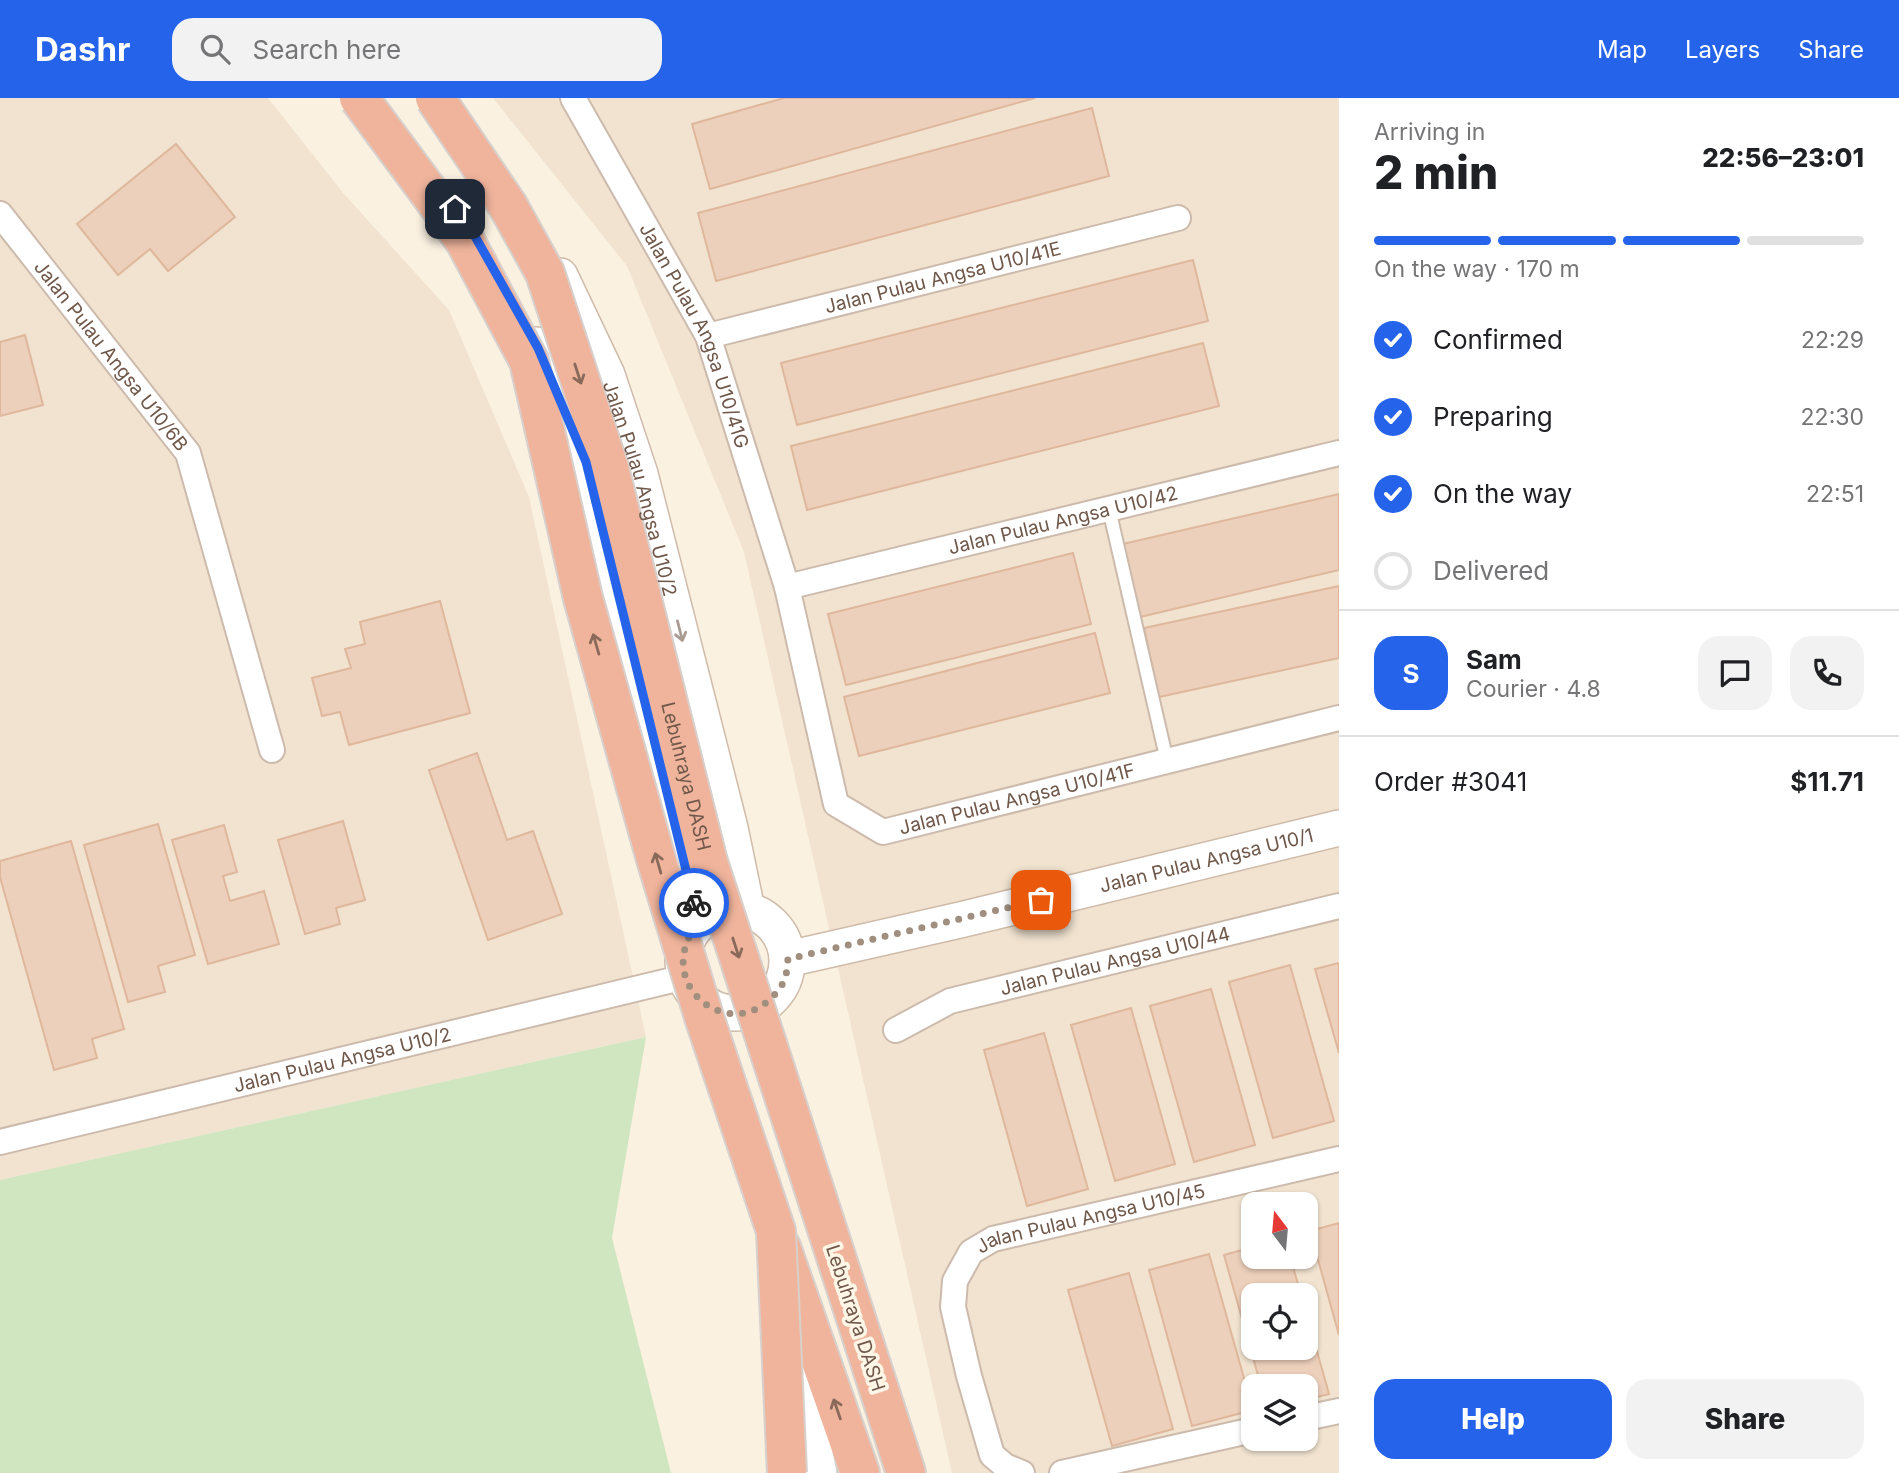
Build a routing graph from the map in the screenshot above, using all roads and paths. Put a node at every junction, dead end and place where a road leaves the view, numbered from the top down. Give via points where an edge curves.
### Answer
1 (359, 98) edge
2 (373, 98) edge
3 (435, 98) edge
4 (456, 98) edge
5 (575, 98) edge
6 (0, 214) edge
7 (1178, 218) dead end
8 (708, 335) junction
9 (1339, 453) edge
10 (1109, 509) junction
11 (787, 587) junction
12 (1339, 718) edge
13 (272, 750) dead end
14 (1167, 761) junction
15 (1339, 828) edge
16 (1339, 906) edge
17 (747, 909) junction
18 (698, 923) junction
19 (788, 959) junction
20 (685, 977) junction
21 (766, 1003) junction
22 (717, 1010) junction
23 (896, 1030) dead end
24 (0, 1142) edge
25 (1339, 1159) edge
26 (776, 1231) junction
27 (1339, 1411) edge
28 (1318, 1415) edge
29 (1241, 1433) edge
30 (787, 1473) edge
31 (819, 1473) edge
32 (860, 1473) edge
33 (891, 1473) edge
34 (906, 1473) edge
35 (1022, 1473) edge
36 (1062, 1473) edge

26 -> 1 highway, bridge via 656,859 583,598 529,361 465,241
2 - 18 street via 472,231 538,348 586,462
3 -> 34 highway, Lebuhraya DASH, bridge via 508,205 545,273 608,468 708,862
4 -> 17 street, Jalan Pulau Angsa U10/2 via 521,192 607,375 640,474
5 - 8 street, Jalan Pulau Angsa U10/41G
6 - 13 street, Jalan Pulau Angsa U10/6B via 188,453
7 - 8 street, Jalan Pulau Angsa U10/41E
8 - 11 street, Jalan Pulau Angsa U10/41G
9 - 10 street, Jalan Pulau Angsa U10/42
10 - 11 street, Jalan Pulau Angsa U10/42
10 - 14 lane
11 - 14 street, Jalan Pulau Angsa U10/41F via 836,804 883,832
12 - 14 street, Jalan Pulau Angsa U10/41F
15 - 19 street, Jalan Pulau Angsa U10/1
16 - 23 street, Jalan Pulau Angsa U10/44 via 950,1001
17 - 18 street via 730,908
17 - 19 street via 776,928
18 - 20 street via 684,948
19 - 21 street via 779,991
20 - 22 street via 703,1003
20 - 24 street, Jalan Pulau Angsa U10/2
21 - 22 street via 734,1014
21 - 33 street
22 - 31 street
25 - 35 street, Jalan Pulau Angsa U10/45 via 993,1239 971,1252 955,1281 953,1307 992,1455
26 - 30 highway, bridge
32 -> 26 highway, bridge
27 - 28 street
29 - 36 street

